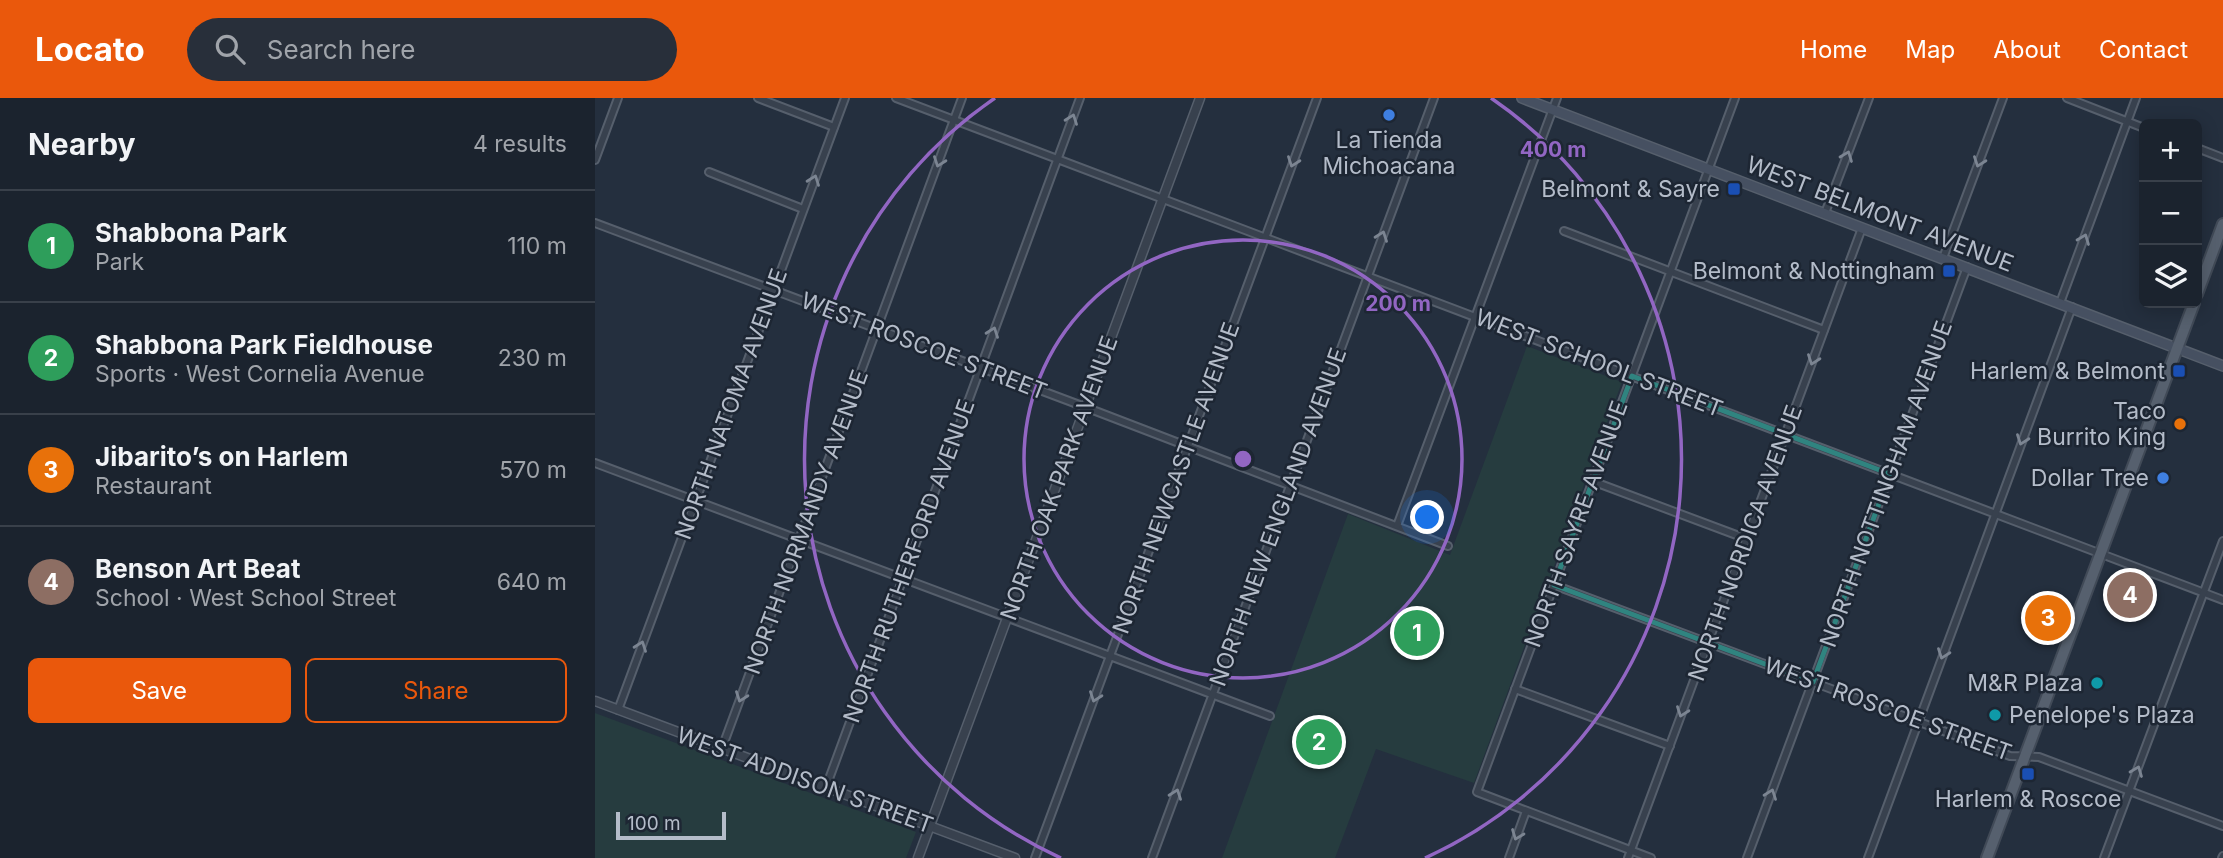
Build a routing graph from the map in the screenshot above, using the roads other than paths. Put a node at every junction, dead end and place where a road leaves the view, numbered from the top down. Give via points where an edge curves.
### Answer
1 (618, 98) edge
2 (758, 98) edge
3 (845, 98) edge
4 (896, 98) edge
5 (962, 98) edge
6 (1080, 98) edge
7 (1200, 98) edge
8 (1317, 98) edge
9 (1434, 98) edge
10 (1523, 98) edge
11 (1557, 98) edge
12 (1735, 98) edge
13 (1869, 98) edge
14 (2003, 98) edge
15 (2067, 98) edge
16 (2136, 98) edge
17 (1554, 110) junction
18 (954, 120) junction
19 (2128, 121) junction
20 (2139, 126) edge
21 (834, 127) junction
22 (2202, 150) edge
23 (2223, 158) edge
24 (1058, 159) junction
25 (595, 160) edge
26 (1709, 169) junction
27 (709, 172) dead end
28 (1163, 198) junction
29 (803, 209) junction
30 (1825, 213) junction
31 (595, 223) edge
32 (2223, 224) edge
33 (1862, 228) junction
34 (1564, 231) dead end
35 (1265, 237) junction
36 (1943, 258) junction
37 (1967, 267) junction
38 (1670, 272) junction
39 (1368, 276) junction
40 (2202, 281) edge
41 (773, 290) junction
42 (2060, 303) junction
43 (2072, 307) junction
44 (2192, 308) edge
45 (1476, 317) junction
46 (877, 329) junction
47 (1824, 330) junction
48 (2177, 348) junction
49 (2223, 366) edge
50 (981, 368) junction
51 (1632, 376) junction
52 (1085, 407) junction
53 (1786, 434) junction
54 (1188, 446) junction
55 (595, 463) edge
56 (1890, 474) junction
57 (1592, 481) junction
58 (1290, 485) junction
59 (695, 500) junction
60 (1995, 514) junction
61 (1397, 526) junction
62 (799, 539) junction
63 (1747, 539) junction
64 (2223, 541) edge
65 (1448, 546) dead end
66 (2100, 554) junction
67 (903, 577) junction
68 (1554, 585) junction
69 (2204, 592) junction
70 (2223, 600) edge
71 (1007, 616) junction
72 (1708, 643) junction
73 (1110, 655) junction
74 (1813, 682) junction
75 (1515, 689) junction
76 (1213, 694) junction
77 (595, 701) edge
78 (618, 710) junction
79 (1270, 716) dead end
80 (1918, 722) junction
81 (1669, 746) junction
82 (722, 748) junction
83 (2024, 757) junction
84 (826, 787) junction
85 (2129, 791) junction
86 (1526, 811) junction
87 (929, 826) junction
88 (2223, 826) edge
89 (1629, 854) edge
90 (918, 858) edge
91 (1016, 858) edge
92 (1035, 858) edge
93 (1152, 858) edge
94 (1509, 858) edge
95 (1651, 858) edge
96 (1747, 858) edge
97 (1867, 858) edge
98 (1987, 858) edge
99 (2104, 858) edge

1 - 25 street
2 - 21 street
3 - 21 street, NORTH NATOMA AVENUE
4 - 18 street, WEST SCHOOL STREET
5 - 18 street, NORTH NORMANDY AVENUE
24 -> 6 street, NORTH RUTHERFORD AVENUE
7 - 28 street, NORTH OAK PARK AVENUE
8 -> 35 street, NORTH NEWCASTLE AVENUE
39 -> 9 street, NORTH NEW ENGLAND AVENUE
10 - 17 main road, WEST BELMONT AVENUE
11 - 17 street
12 - 26 street, NORTH SAYRE AVENUE
30 -> 13 street
14 -> 36 street
15 - 19 street
16 - 19 street
17 - 26 main road, WEST BELMONT AVENUE
17 - 45 street
18 - 24 street, WEST SCHOOL STREET
18 -> 46 street, NORTH NORMANDY AVENUE
19 - 20 street
42 -> 19 street
29 -> 21 street, NORTH NATOMA AVENUE
22 - 23 street
24 - 28 street, WEST SCHOOL STREET
50 -> 24 street, NORTH RUTHERFORD AVENUE
26 - 30 main road, WEST BELMONT AVENUE
26 - 38 street, NORTH SAYRE AVENUE
27 - 29 street
28 - 35 street, WEST SCHOOL STREET
28 - 52 street, NORTH OAK PARK AVENUE
29 - 41 street, NORTH NATOMA AVENUE
30 - 33 main road, WEST BELMONT AVENUE
31 - 41 street, WEST ROSCOE STREET
32 - 40 main road
33 - 36 main road, WEST BELMONT AVENUE
33 - 47 street, NORTH NORDICA AVENUE
34 - 38 street
35 - 39 street, WEST SCHOOL STREET
35 - 54 street, NORTH NEWCASTLE AVENUE
36 - 37 main road, WEST BELMONT AVENUE
37 - 42 main road, WEST BELMONT AVENUE
37 - 56 street, NORTH NOTTINGHAM AVENUE
38 - 47 street
38 - 51 street, NORTH SAYRE AVENUE
39 - 45 street, WEST SCHOOL STREET
39 - 58 street, NORTH NEW ENGLAND AVENUE
41 - 46 street, WEST ROSCOE STREET
41 - 59 street, NORTH NATOMA AVENUE
42 - 43 main road, WEST BELMONT AVENUE
43 - 48 main road, WEST BELMONT AVENUE
43 -> 60 street
44 - 48 main road
45 - 51 street, WEST SCHOOL STREET
45 - 61 street
46 - 50 street, WEST ROSCOE STREET
46 - 62 street, NORTH NORMANDY AVENUE
47 -> 53 street, NORTH NORDICA AVENUE
48 - 49 main road, WEST BELMONT AVENUE
48 - 66 main road
50 - 52 street, WEST ROSCOE STREET
50 - 67 street, NORTH RUTHERFORD AVENUE
51 - 53 street, WEST SCHOOL STREET
51 - 57 street, NORTH SAYRE AVENUE
52 - 54 street, WEST ROSCOE STREET
52 - 71 street, NORTH OAK PARK AVENUE
53 - 56 street, WEST SCHOOL STREET
53 - 63 street, NORTH NORDICA AVENUE
54 - 58 street, WEST ROSCOE STREET
54 - 73 street, NORTH NEWCASTLE AVENUE
55 - 59 street
56 - 60 street, WEST SCHOOL STREET
56 - 74 street, NORTH NOTTINGHAM AVENUE
57 - 63 street
57 - 68 street, NORTH SAYRE AVENUE
58 - 61 street, WEST ROSCOE STREET
58 - 76 street, NORTH NEW ENGLAND AVENUE
59 - 62 street
78 -> 59 street, NORTH NATOMA AVENUE
60 - 66 street, WEST SCHOOL STREET
60 -> 80 street
61 - 65 street, WEST ROSCOE STREET
62 - 67 street
62 -> 82 street, NORTH NORMANDY AVENUE
63 - 72 street, NORTH NORDICA AVENUE
64 - 69 street
66 - 69 street, WEST SCHOOL STREET
66 - 83 main road
67 - 71 street
67 - 84 street, NORTH RUTHERFORD AVENUE
68 - 72 street, WEST ROSCOE STREET
68 - 75 street, NORTH SAYRE AVENUE
69 - 70 street, WEST SCHOOL STREET
85 -> 69 street
71 - 73 street
71 - 87 street, NORTH OAK PARK AVENUE
72 - 74 street, WEST ROSCOE STREET
72 -> 81 street, NORTH NORDICA AVENUE
73 - 76 street
73 -> 92 street, NORTH NEWCASTLE AVENUE
74 - 80 street, WEST ROSCOE STREET
96 -> 74 street, NORTH NOTTINGHAM AVENUE
75 - 81 street
75 - 86 street, NORTH SAYRE AVENUE via 1477,792
76 - 79 street
93 -> 76 street, NORTH NEW ENGLAND AVENUE
77 - 78 street, WEST ADDISON STREET
78 - 82 street, WEST ADDISON STREET
80 - 83 street, WEST ROSCOE STREET
80 - 97 street
81 - 89 street, NORTH NORDICA AVENUE
82 - 84 street, WEST ADDISON STREET
83 - 85 street, WEST ROSCOE STREET via 2039,757
83 - 98 main road
84 - 87 street, WEST ADDISON STREET
85 - 88 street, WEST ROSCOE STREET
85 - 99 street
86 - 89 street
86 -> 94 street
87 - 90 street, NORTH OAK PARK AVENUE
87 - 91 street, WEST ADDISON STREET
89 - 95 street

